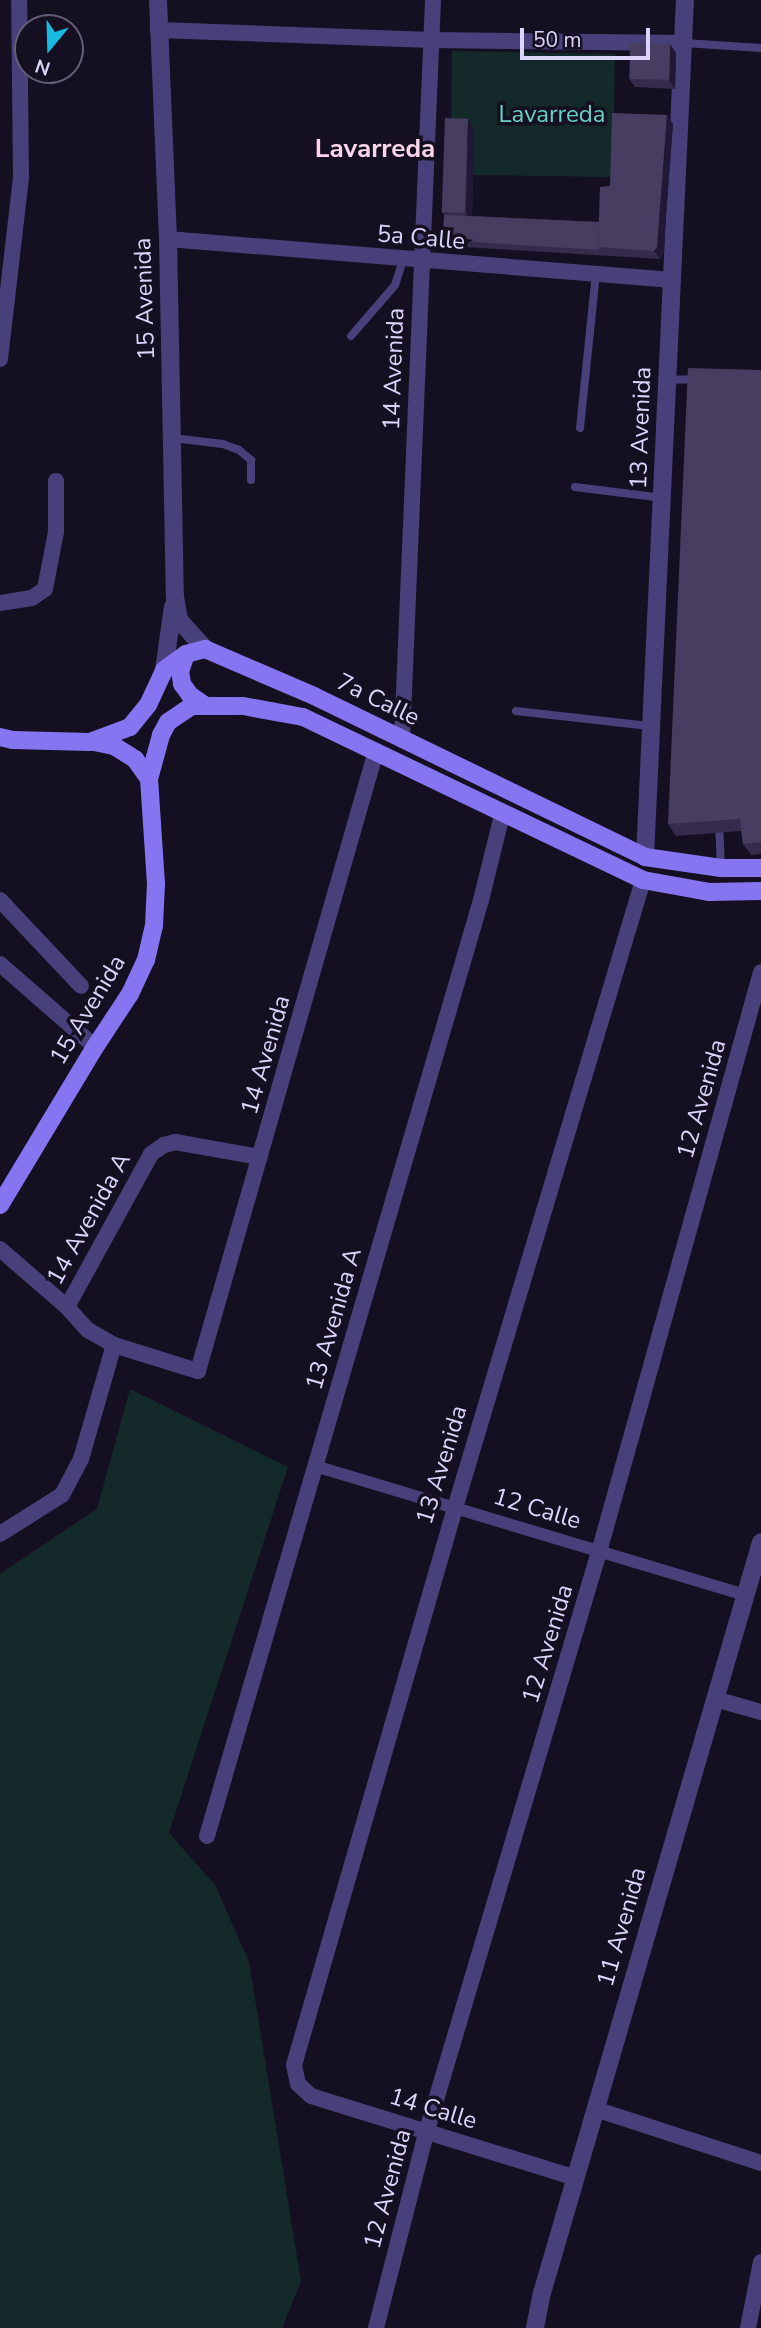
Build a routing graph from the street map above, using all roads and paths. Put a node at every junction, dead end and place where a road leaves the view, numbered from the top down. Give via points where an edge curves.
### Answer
1 (19, 0) edge
2 (158, 0) edge
3 (433, 0) edge
4 (685, 0) edge
5 (159, 30) junction
6 (431, 40) junction
7 (683, 43) junction
8 (761, 48) edge
9 (168, 239) junction
10 (403, 260) junction
11 (422, 261) junction
12 (596, 274) junction
13 (672, 280) junction
14 (351, 336) dead end
15 (0, 359) edge
16 (704, 379) edge
17 (668, 380) junction
18 (580, 428) dead end
19 (173, 438) junction
20 (251, 480) dead end
21 (55, 481) dead end
22 (575, 486) dead end
23 (663, 498) junction
24 (174, 597) junction
25 (0, 603) edge
26 (205, 649) junction
27 (186, 654) junction
28 (164, 670) junction
29 (206, 706) junction
30 (516, 711) dead end
31 (649, 726) junction
32 (0, 737) edge
33 (402, 740) junction
34 (90, 742) junction
35 (376, 751) junction
36 (149, 779) junction
37 (502, 814) junction
38 (718, 815) edge
39 (645, 857) junction
40 (721, 868) junction
41 (761, 868) edge
42 (643, 880) junction
43 (761, 891) edge
44 (0, 900) edge
45 (0, 964) edge
46 (761, 972) edge
47 (81, 986) dead end
48 (95, 1047) junction
49 (260, 1157) junction
50 (0, 1205) edge
51 (0, 1249) edge
52 (66, 1307) junction
53 (114, 1345) junction
54 (315, 1466) junction
55 (455, 1508) junction
56 (0, 1534) edge
57 (761, 1542) edge
58 (599, 1552) junction
59 (745, 1595) junction
60 (715, 1699) junction
61 (761, 1713) edge
62 (207, 1836) dead end
63 (294, 2065) joint
64 (595, 2109) junction
65 (427, 2130) junction
66 (761, 2162) edge
67 (576, 2178) junction
68 (760, 2267) edge
69 (376, 2328) edge
70 (534, 2328) edge
71 (748, 2328) edge

1 - 15 street via 21,177
2 - 5 street, 15 Avenida
3 - 6 street, 14 Avenida
4 - 7 street, 13 Avenida
5 - 6 street
5 - 9 street, 15 Avenida
6 - 7 street
6 - 11 street, 14 Avenida
7 - 8 lane
7 - 13 street, 13 Avenida
9 - 10 street, 5a Calle
9 - 19 street, 15 Avenida
10 - 11 street, 5a Calle
10 - 14 lane via 395,285
11 - 12 street, 5a Calle
11 - 33 street, 14 Avenida
12 - 13 street, 5a Calle
12 - 18 lane
13 - 17 street, 13 Avenida
16 - 17 lane
17 - 23 street, 13 Avenida
19 - 20 lane via 239,450 251,460
19 - 24 street, 15 Avenida
21 - 25 street via 56,532 45,589 32,598
22 - 23 lane
23 - 31 street, 13 Avenida
24 - 26 street, 15 Avenida via 179,620
24 - 28 street, 15 Avenida
26 - 27 main road
26 - 33 main road, 7a Calle
27 - 28 main road
27 - 29 main road via 180,671 182,684
28 - 34 main road via 148,705 130,727
29 - 35 main road, 7a Calle via 243,706 303,717
29 - 36 main road, 7a Calle via 192,706 168,722
30 - 31 lane
31 - 39 street, 13 Avenida
32 - 34 main road
33 - 39 main road, 7a Calle
34 - 36 main road via 114,746 135,759
35 - 37 main road, 7a Calle
35 - 49 street, 14 Avenida
36 - 48 main road, 15 Avenida via 154,823 154,926 131,995
37 - 42 main road, 7a Calle
37 - 54 street, 13 Avenida A via 481,900
38 - 40 lane
39 - 40 main road, 7a Calle
40 - 41 main road, 7a Calle
42 - 43 main road, 7a Calle via 710,892
42 - 55 street, 13 Avenida
44 - 47 street
45 - 48 street
46 - 58 street, 12 Avenida
48 - 50 main road, 15 Avenida
49 - 52 street, 14 Avenida A via 175,1142 151,1154
49 - 53 street, 14 Avenida via 198,1371
51 - 52 street
52 - 53 street via 88,1330
53 - 56 street via 81,1459 62,1495
54 - 55 street, 12 Calle
54 - 62 street, 13 Avenida A
55 - 58 street, 12 Calle
55 - 63 street, 13 Avenida
57 - 59 street, 11 Avenida
58 - 59 street, 12 Calle
58 - 65 street, 12 Avenida
59 - 60 street, 11 Avenida
60 - 61 street
60 - 64 street, 11 Avenida
63 - 65 street, 14 Calle via 298,2084 311,2096
64 - 66 street
64 - 67 street, 11 Avenida
65 - 67 street, 14 Calle
65 - 69 street, 12 Avenida
67 - 70 street, 11 Avenida
68 - 71 street

